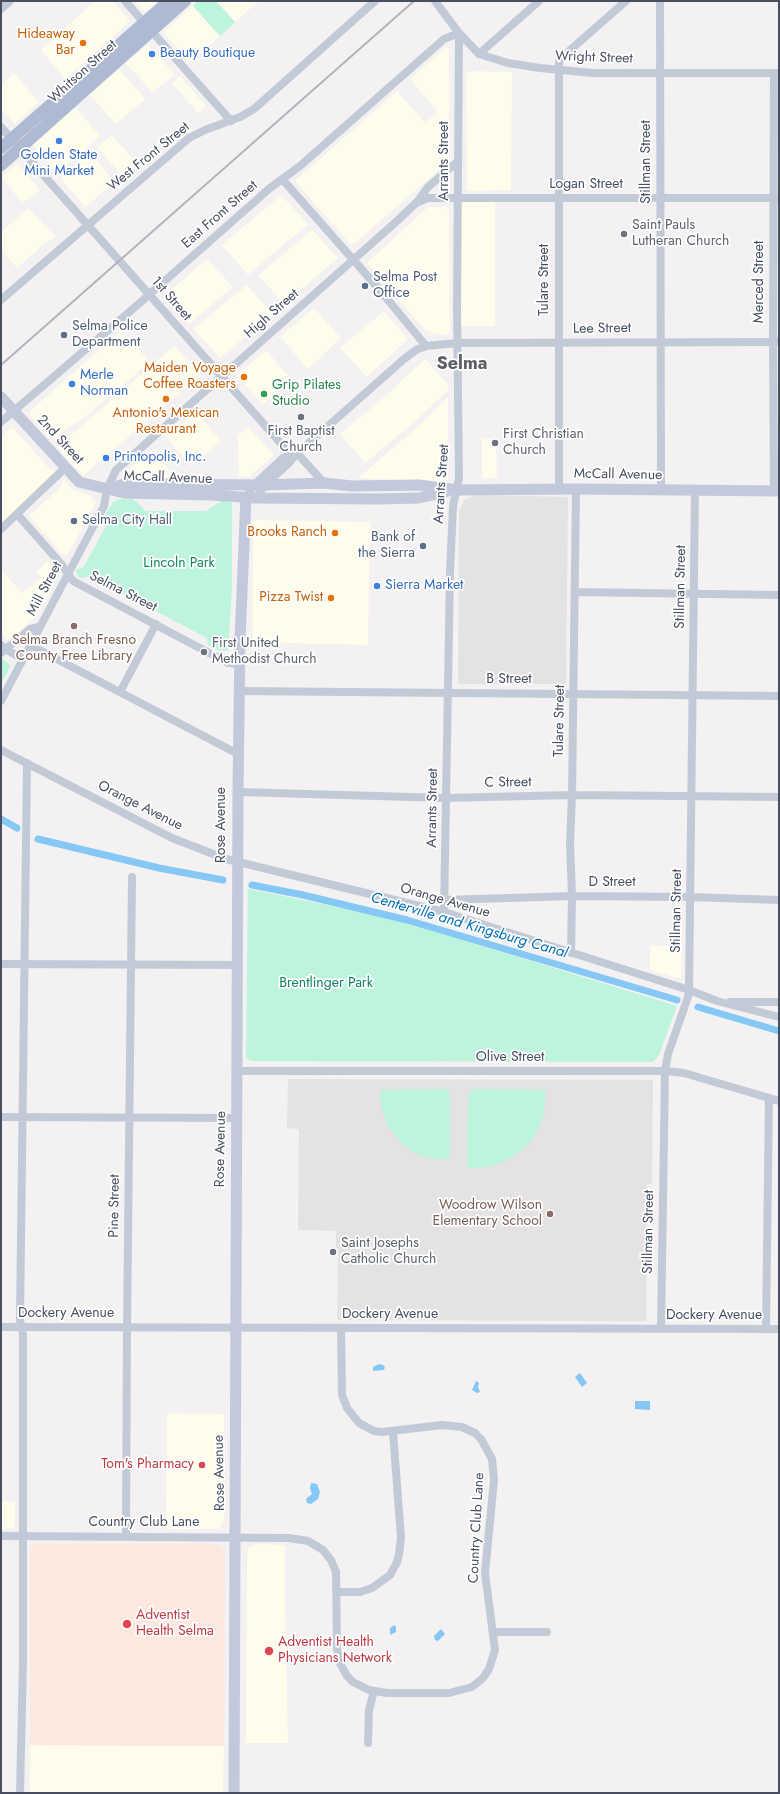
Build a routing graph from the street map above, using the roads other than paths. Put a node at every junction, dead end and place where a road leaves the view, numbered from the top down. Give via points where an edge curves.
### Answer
1 (10, 1) edge
2 (125, 1) edge
3 (169, 1) edge
4 (185, 1) edge
5 (375, 1) edge
6 (435, 1) edge
7 (539, 1) edge
8 (626, 1) edge
9 (660, 1) edge
10 (1, 9) edge
11 (148, 27) junction
12 (459, 33) junction
13 (479, 54) junction
14 (559, 70) junction
15 (660, 73) junction
16 (776, 73) edge
17 (231, 121) junction
18 (1, 127) edge
19 (12, 139) junction
20 (1, 148) edge
21 (20, 148) junction
22 (458, 161) junction
23 (1, 166) edge
24 (282, 180) junction
25 (458, 198) junction
26 (559, 198) junction
27 (660, 198) junction
28 (776, 198) edge
29 (417, 202) junction
30 (88, 224) junction
31 (353, 260) junction
32 (150, 294) junction
33 (1, 300) edge
34 (660, 341) junction
35 (558, 342) junction
36 (776, 342) edge
37 (458, 343) junction
38 (426, 346) junction
39 (222, 376) junction
40 (1, 397) edge
41 (14, 412) junction
42 (1, 422) edge
43 (297, 453) junction
44 (65, 468) junction
45 (324, 483) junction
46 (254, 485) junction
47 (265, 485) junction
48 (108, 489) junction
49 (559, 489) junction
50 (576, 489) junction
51 (457, 490) junction
52 (661, 490) junction
53 (695, 490) junction
54 (777, 491) edge
55 (250, 500) junction
56 (17, 514) junction
57 (1, 529) edge
58 (68, 574) junction
59 (575, 592) junction
60 (693, 594) junction
61 (779, 595) edge
62 (156, 624) junction
63 (40, 627) junction
64 (30, 645) junction
65 (2, 649) edge
66 (23, 659) junction
67 (239, 664) junction
68 (239, 691) junction
69 (120, 692) junction
70 (449, 693) junction
71 (574, 693) junction
72 (692, 695) junction
73 (779, 696) edge
74 (1, 701) edge
75 (1, 750) edge
76 (238, 754) junction
77 (27, 763) junction
78 (238, 792) junction
79 (572, 795) junction
80 (691, 796) junction
81 (779, 797) edge
82 (446, 798) junction
83 (237, 862) junction
84 (132, 877) dead end
85 (572, 896) junction
86 (690, 896) junction
87 (444, 900) junction
88 (779, 900) edge
89 (444, 912) junction
90 (571, 953) junction
91 (1, 964) edge
92 (24, 964) junction
93 (131, 965) junction
94 (238, 965) junction
95 (689, 990) junction
96 (717, 1002) junction
97 (779, 1002) edge
98 (779, 1017) edge
99 (237, 1070) junction
100 (665, 1071) junction
101 (769, 1098) junction
102 (779, 1101) edge
103 (1, 1117) edge
104 (22, 1118) junction
105 (129, 1118) junction
106 (236, 1118) junction
107 (1, 1327) edge
108 (21, 1327) junction
109 (127, 1327) junction
110 (234, 1328) junction
111 (341, 1328) junction
112 (766, 1328) junction
113 (779, 1328) edge
114 (661, 1329) junction
115 (393, 1432) junction
116 (1, 1536) edge
117 (22, 1536) junction
118 (126, 1536) junction
119 (236, 1537) junction
120 (337, 1592) junction
121 (494, 1632) junction
122 (547, 1632) dead end
123 (374, 1692) junction
124 (368, 1743) dead end
125 (20, 1793) edge
126 (234, 1793) edge

1 - 10 street
2 - 11 street
3 - 11 main road, Whitson Street
4 - 11 main road, Whitson Street
5 - 17 street, West Front Street via 254,109
6 - 12 street, Wright Street
7 - 13 street
8 - 14 street via 560,60
9 - 15 street, Stillman Street
11 - 17 street
11 - 19 main road, Whitson Street
11 - 21 main road, Whitson Street
12 - 13 street, Wright Street
12 - 22 street, Arrants Street
12 - 24 street, East Front Street via 444,39
13 - 14 street, Wright Street via 508,63
14 - 15 street, Wright Street
14 - 26 street, Tulare Street
15 - 16 street, Wright Street
15 - 27 street, Stillman Street
16 - 28 street, Merced Street
17 - 30 street, West Front Street via 189,138
18 - 19 street, 1st Street
19 - 20 main road, Whitson Street
19 - 21 street, 1st Street
21 - 23 main road, Whitson Street
21 - 30 street, 1st Street
22 - 25 street, Arrants Street
22 - 29 street, High Street via 428,187
24 - 31 street
24 - 32 street, East Front Street
25 - 26 street, Logan Street
25 - 29 street, Logan Street via 428,198
25 - 37 street, Arrants Street
26 - 27 street, Logan Street
26 - 35 street, Tulare Street
27 - 28 street, Logan Street
27 - 34 street, Stillman Street
28 - 36 street, Merced Street
29 - 31 street, High Street
30 - 32 street, 1st Street
30 - 33 street, West Front Street
31 - 38 street
31 - 39 street, High Street
32 - 39 street, 1st Street
32 - 41 street, East Front Street
34 - 35 street, Lee Street
34 - 36 street, Lee Street
34 - 52 street, Stillman Street
35 - 37 street, Lee Street
35 - 49 street, Tulare Street
36 - 54 street, Merced Street
37 - 38 street, Lee Street
37 - 51 street, Arrants Street
38 - 43 street via 404,359
39 - 43 street, 1st Street via 286,449
39 - 48 street, High Street via 116,470
40 - 41 street, 2nd Street
41 - 42 street, East Front Street
41 - 44 street, 2nd Street
43 - 45 street, 1st Street
43 - 46 street via 284,458
43 - 47 street
44 - 48 street, 2nd Street via 79,482
44 - 56 street
45 - 47 street, McCall Avenue
45 - 51 street, McCall Avenue via 352,486 419,485
46 - 47 street, McCall Avenue
46 - 48 street, McCall Avenue via 124,484
46 - 55 street
47 - 55 street
48 - 55 street, McCall Avenue via 124,493 211,494
48 - 58 street, Mill Street via 104,506
49 - 50 street, McCall Avenue
49 - 51 street, McCall Avenue
50 - 52 street, McCall Avenue
50 - 59 street, Tulare Street
51 - 55 street, McCall Avenue via 419,498 324,497
51 - 70 street, Arrants Street via 452,513
52 - 53 street, McCall Avenue
53 - 54 street, McCall Avenue
53 - 60 street, Stillman Street
55 - 67 street, Rose Avenue via 244,526
56 - 57 street
56 - 58 street, Selma Street via 52,552
58 - 62 street, Selma Street via 73,581
58 - 63 street, Mill Street
59 - 60 street
59 - 71 street, Tulare Street
60 - 61 street
60 - 72 street, Stillman Street
62 - 67 street, Selma Street via 228,663
62 - 69 street
63 - 64 street, Mill Street
63 - 65 street via 30,629
64 - 66 street, Mill Street
64 - 69 street
65 - 66 street
66 - 74 street, Mill Street
67 - 68 street, Rose Avenue
68 - 70 street, B Street
68 - 76 street, Rose Avenue
69 - 76 street
70 - 71 street, B Street
70 - 82 street, Arrants Street
71 - 72 street, B Street
71 - 79 street, Tulare Street
72 - 73 street, B Street
72 - 80 street, Stillman Street
75 - 77 street, Orange Avenue
76 - 78 street, Rose Avenue
77 - 83 street, Orange Avenue via 172,838
77 - 92 street
78 - 82 street, C Street
78 - 83 street, Rose Avenue
79 - 80 street, C Street
79 - 82 street, C Street
79 - 85 street, Tulare Street
80 - 81 street, C Street
80 - 86 street, Stillman Street
82 - 87 street, Arrants Street
83 - 89 street, Orange Avenue
83 - 94 street, Rose Avenue
84 - 93 street, Pine Street
85 - 86 street, D Street
85 - 87 street, D Street
85 - 90 street, Tulare Street
86 - 88 street, D Street
86 - 95 street, Stillman Street
87 - 89 street, Arrants Street
89 - 90 street, Orange Avenue
90 - 95 street, Orange Avenue
91 - 92 street
92 - 93 street
92 - 104 street
93 - 94 street
93 - 105 street, Pine Street
94 - 99 street, Rose Avenue
95 - 96 street, Orange Avenue
95 - 100 street, Stillman Street
96 - 97 street
96 - 98 street, Orange Avenue
99 - 100 street, Olive Street
99 - 106 street, Rose Avenue
100 - 101 street, Olive Street via 684,1073
100 - 114 street, Stillman Street
101 - 102 street, Olive Street
101 - 112 street
103 - 104 street
104 - 105 street
104 - 108 street
105 - 106 street
105 - 109 street, Pine Street
106 - 110 street, Rose Avenue
107 - 108 street, Dockery Avenue
108 - 109 street, Dockery Avenue
108 - 117 street
109 - 110 street, Dockery Avenue
109 - 118 street, Pine Street
110 - 111 street, Dockery Avenue
110 - 119 street, Rose Avenue
111 - 114 street, Dockery Avenue
111 - 115 street, Country Club Lane via 341,1388 347,1408 356,1420 366,1427 374,1431
112 - 113 street, Dockery Avenue
112 - 114 street, Dockery Avenue
115 - 120 street via 400,1554 390,1575 372,1588 360,1592
115 - 121 street, Country Club Lane via 442,1425 456,1426 475,1433 489,1451 494,1480 485,1573
116 - 117 street, Country Club Lane
117 - 118 street, Country Club Lane
117 - 125 street
118 - 119 street, Country Club Lane
119 - 120 street, Country Club Lane via 296,1538 314,1543 323,1550 334,1566
119 - 126 street, Rose Avenue
120 - 123 street, Country Club Lane via 337,1649 340,1663 353,1682
121 - 122 street
121 - 123 street, Country Club Lane via 493,1663 483,1678 472,1687 449,1693
123 - 124 street via 369,1710

